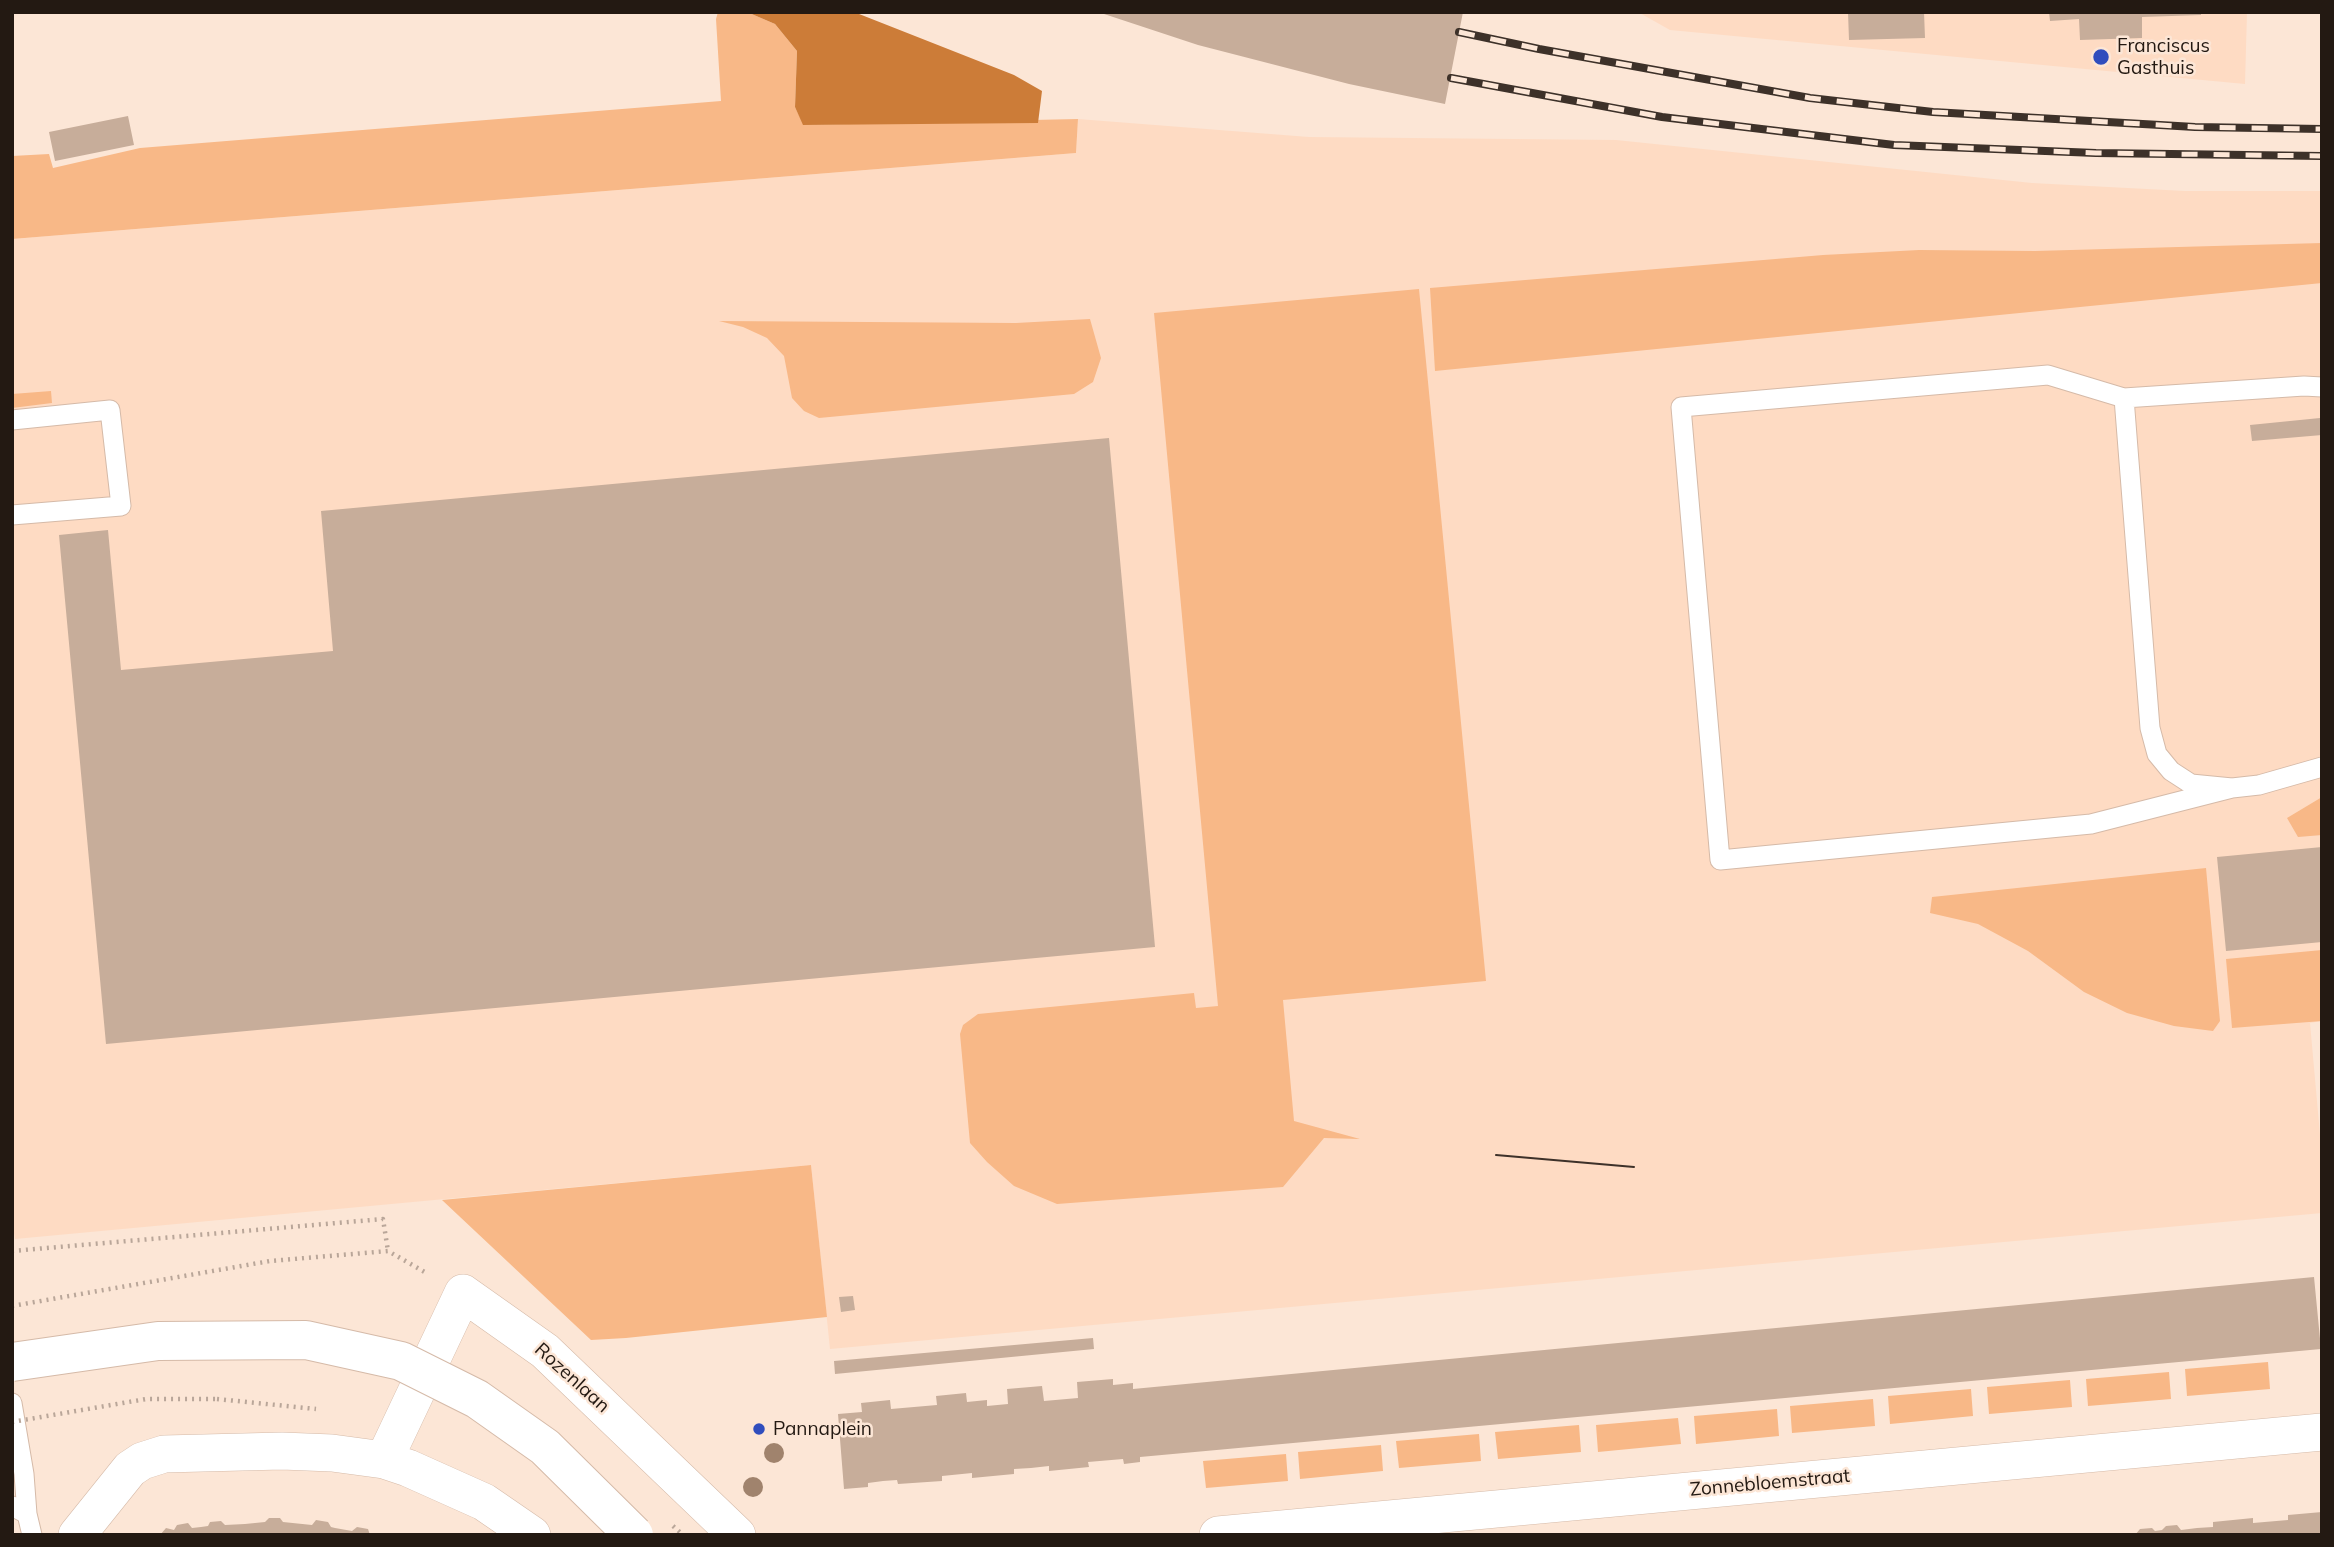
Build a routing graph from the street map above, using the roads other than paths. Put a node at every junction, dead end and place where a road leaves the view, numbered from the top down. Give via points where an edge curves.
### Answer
1 (2322, 387) edge
2 (2124, 398) junction
3 (12, 420) edge
4 (12, 514) edge
5 (2322, 767) edge
6 (2232, 788) junction
7 (12, 1362) edge
8 (12, 1403) edge
9 (2322, 1432) edge
10 (384, 1460) junction
11 (20, 1510) edge
12 (32, 1535) edge
13 (77, 1535) edge
14 (532, 1535) edge
15 (634, 1535) edge
16 (737, 1535) edge
17 (1218, 1535) edge

1 - 2 lane
2 - 6 lane via 2150,728 2157,754 2191,784
2 - 6 lane via 2048,375 1681,407 1720,860 2091,824
3 - 4 lane via 110,410 121,506
5 - 6 lane
7 - 15 street, bridge via 158,1341 292,1340 401,1361 477,1399 545,1447
8 - 11 lane via 24,1474
9 - 17 street, Zonnebloemstraat
10 - 13 street via 282,1451 164,1454 130,1469
10 - 14 street via 484,1502
10 - 16 street, Rozenlaan via 463,1293 545,1351
11 - 12 lane

